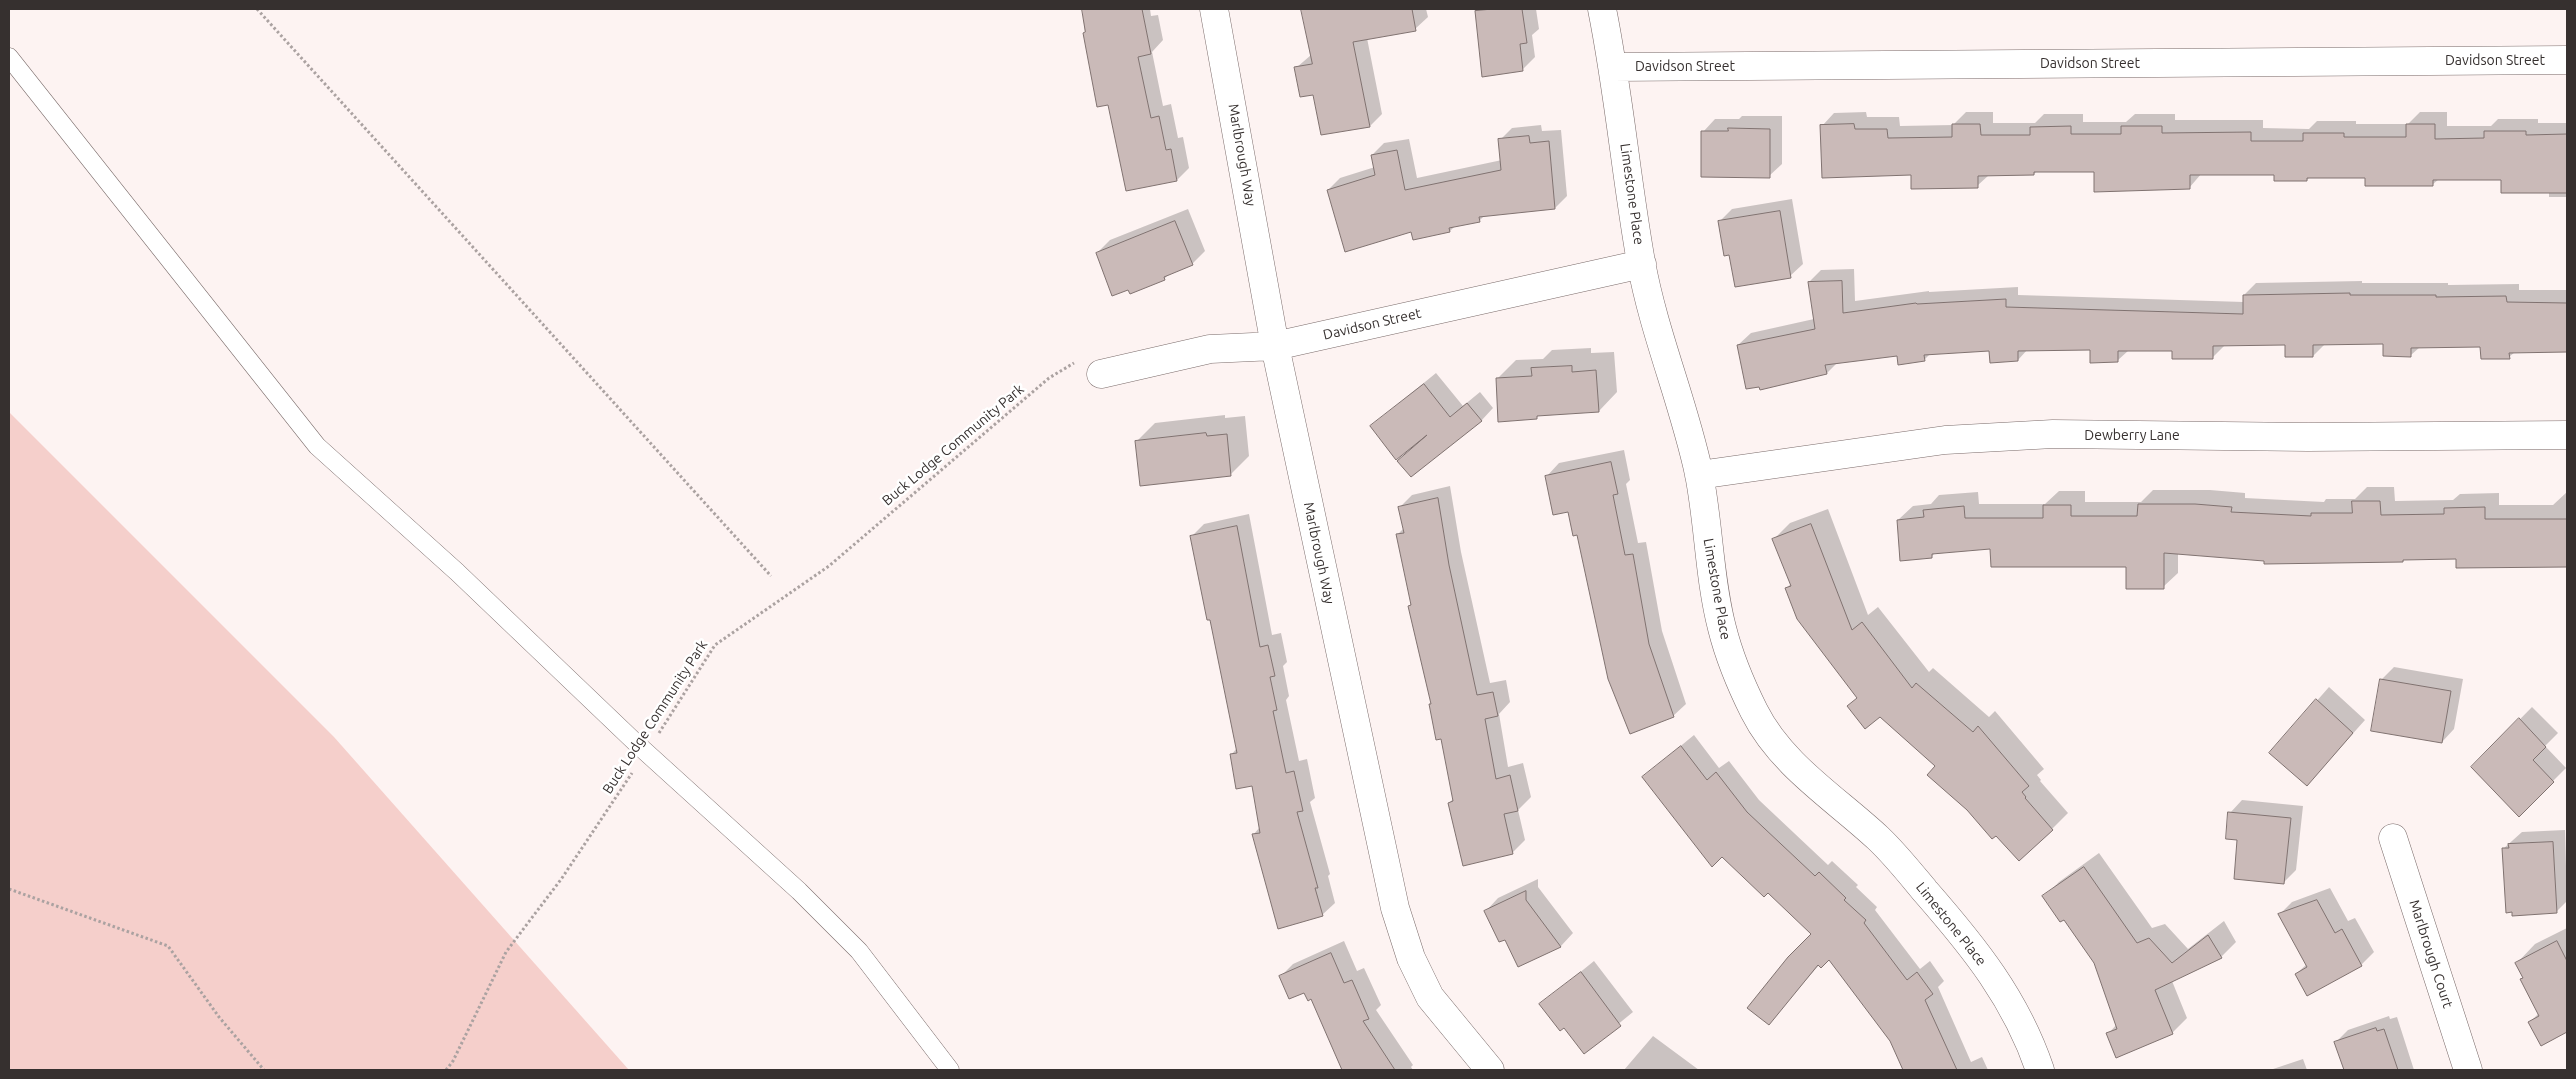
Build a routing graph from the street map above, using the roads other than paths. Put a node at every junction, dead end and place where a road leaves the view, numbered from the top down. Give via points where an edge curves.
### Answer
1 (1214, 9) edge
2 (1602, 9) edge
3 (9, 57) edge
4 (2567, 60) edge
5 (1614, 67) junction
6 (1642, 264) junction
7 (1275, 346) junction
8 (1101, 374) road end
9 (2567, 434) edge
10 (1699, 475) junction
11 (2393, 838) dead end
12 (950, 1070) edge
13 (1490, 1070) edge
14 (2040, 1070) edge
15 (2468, 1070) edge

1 - 7 street, Marlbrough Way
2 - 5 street, Limestone Place
3 - 12 lane via 317,446 799,891 859,952
4 - 5 street, Davidson Street
5 - 6 street, Limestone Place
6 - 7 street, Davidson Street
6 - 10 street, Limestone Place
7 - 8 street, Davidson Street via 1210,349
7 - 13 street, Marlbrough Way via 1394,908 1411,958 1430,997
9 - 10 street, Dewberry Lane via 2318,437 2044,435 1946,440
10 - 14 street, Limestone Place via 1722,627 1731,658 1754,711 1769,737 1792,763 1878,838 1951,920 2011,1003
11 - 15 street, Marlbrough Court

